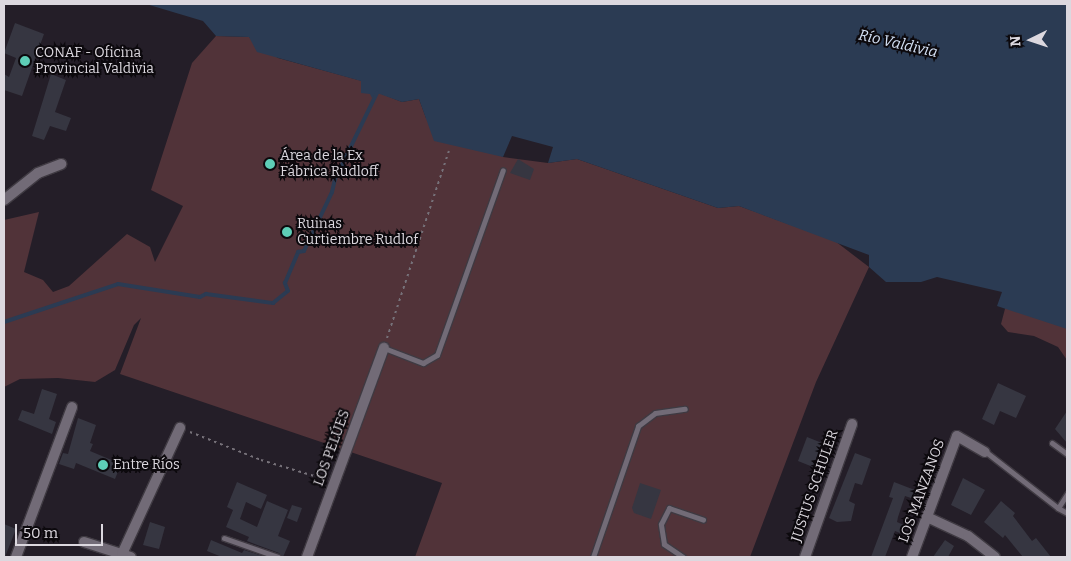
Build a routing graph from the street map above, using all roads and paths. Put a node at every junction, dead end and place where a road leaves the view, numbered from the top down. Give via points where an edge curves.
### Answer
1 (449, 151) dead end
2 (62, 164) dead end
3 (503, 170) dead end
4 (4, 200) edge
5 (384, 348) junction
6 (72, 406) dead end
7 (685, 408) dead end
8 (852, 424) dead end
9 (180, 428) joint
10 (1052, 443) dead end
11 (985, 452) joint
12 (1067, 454) edge
13 (334, 483) junction
14 (1067, 494) edge
15 (1058, 508) junction
16 (1067, 513) edge
17 (927, 518) junction
18 (704, 520) dead end
19 (224, 538) dead end
20 (84, 542) dead end
21 (126, 556) edge
22 (16, 557) edge
23 (278, 557) edge
24 (306, 557) edge
25 (593, 557) edge
26 (682, 557) edge
27 (805, 557) edge
28 (912, 557) edge
29 (995, 557) edge

1 - 5 path
2 - 4 street via 38,172
3 - 5 lane via 437,355 423,362
5 - 13 street, LOS PELÚES
6 - 22 street
7 - 25 lane via 655,413 638,426
8 - 27 street, JUSTUS SCHULER
9 - 13 path via 261,460
9 - 21 street
10 - 12 lane
11 - 15 lane
11 - 17 street, LOS MANZANOS via 957,436
13 - 24 street, LOS PELÚES
14 - 15 lane
15 - 16 lane
17 - 28 street, LOS MANZANOS
17 - 29 street via 968,536
18 - 26 lane via 670,508 661,524 664,544
19 - 23 lane
20 - 21 street

